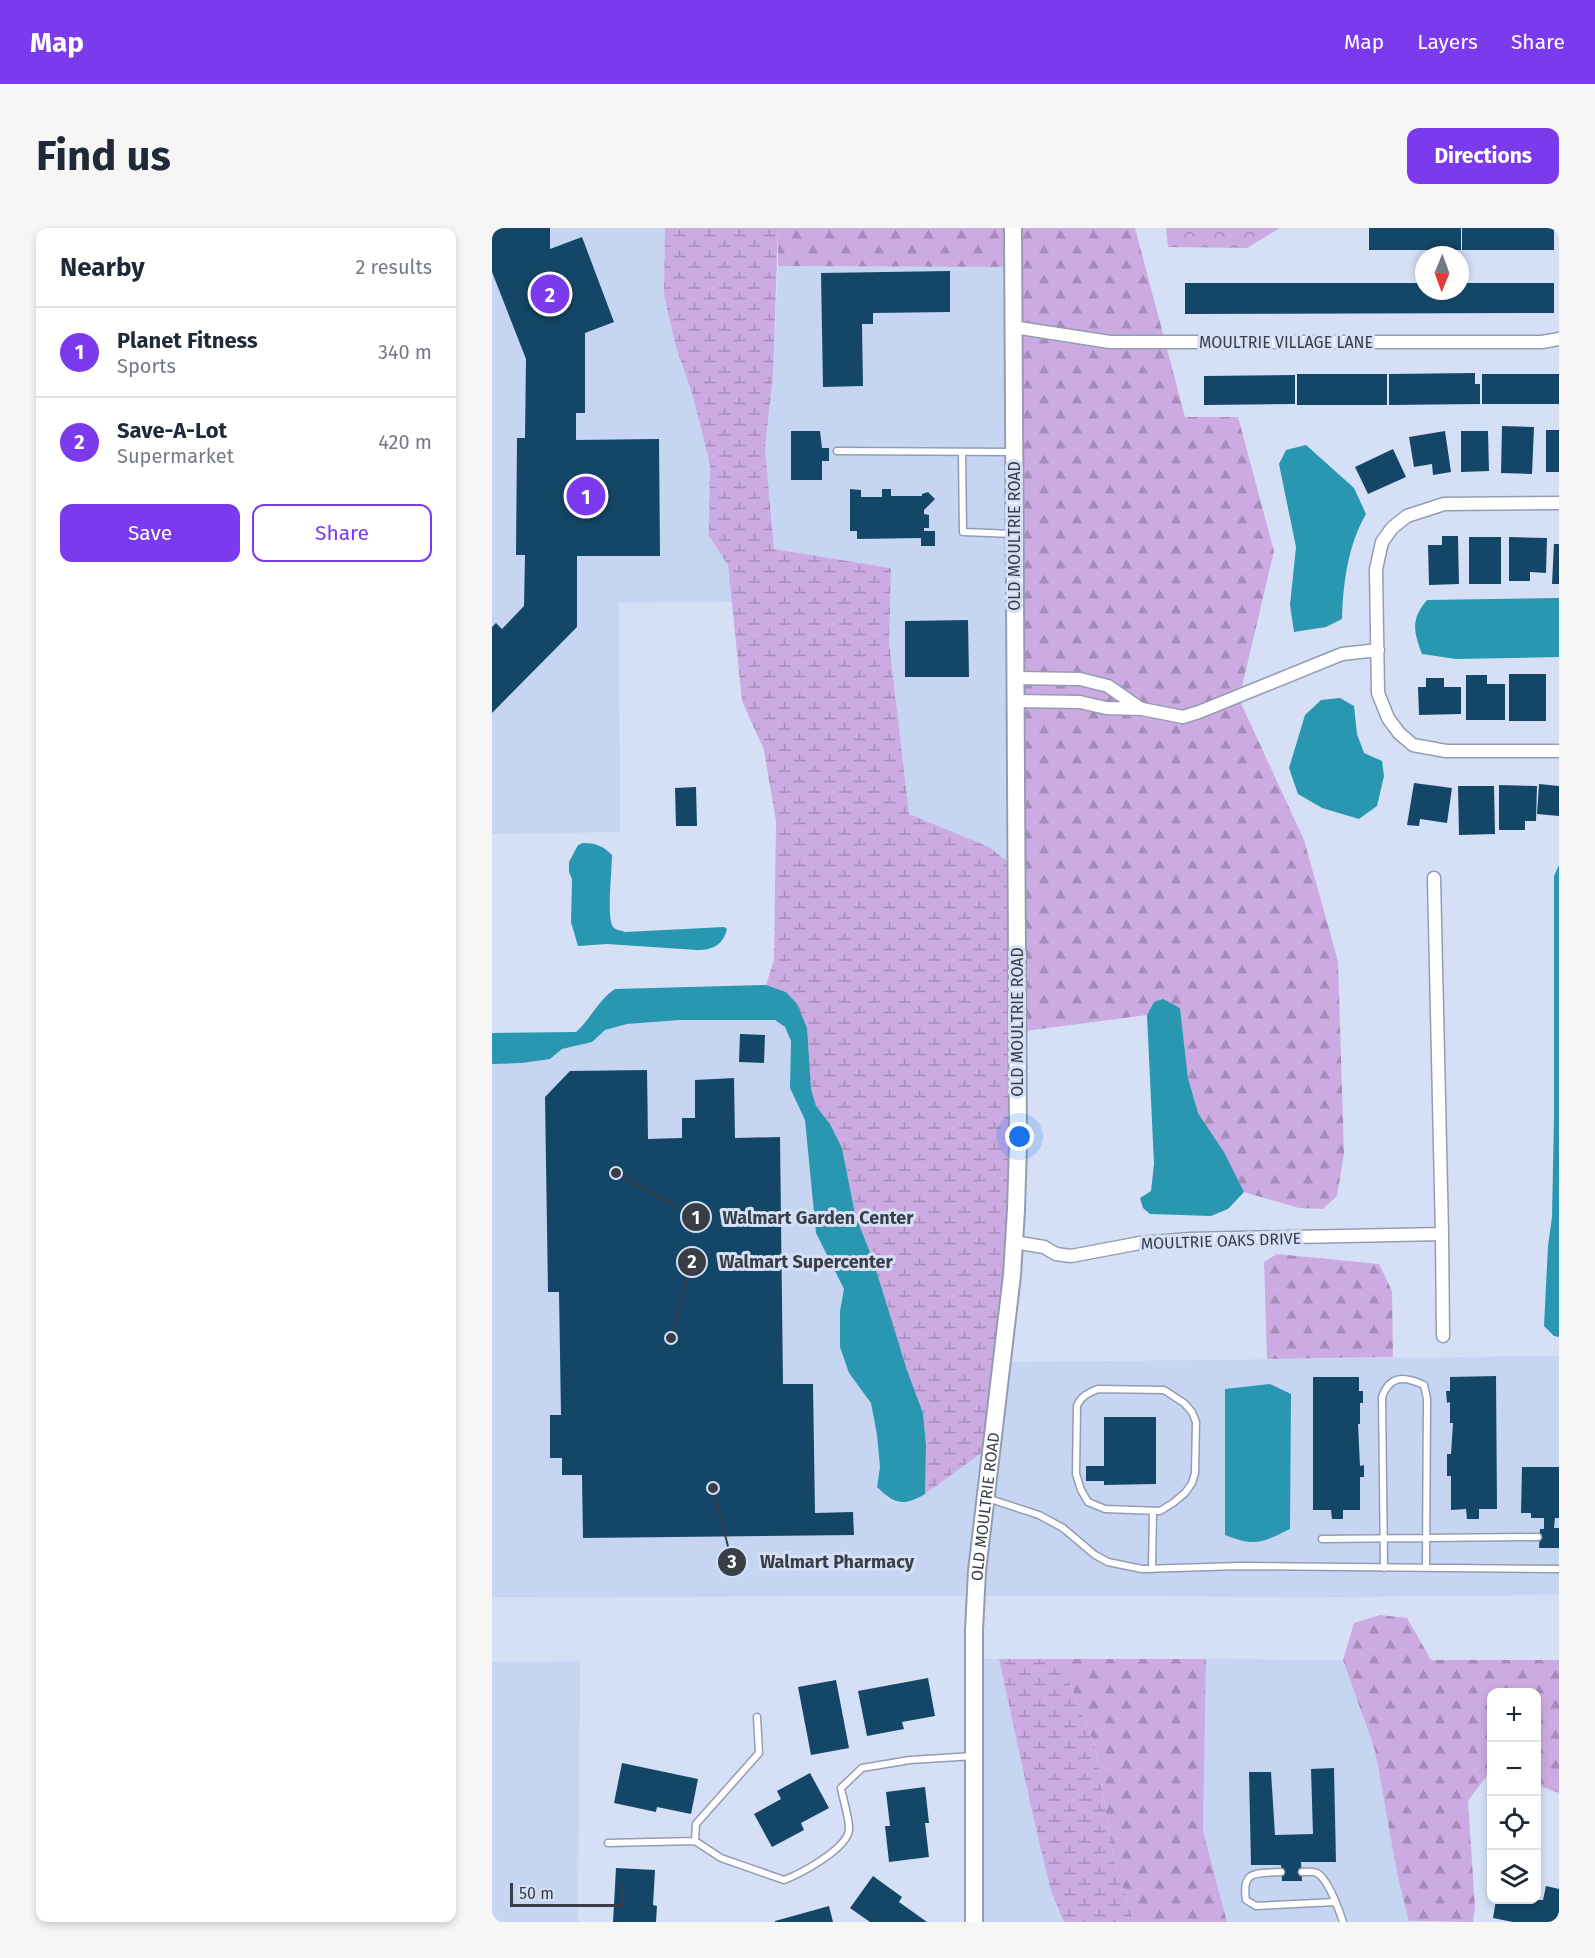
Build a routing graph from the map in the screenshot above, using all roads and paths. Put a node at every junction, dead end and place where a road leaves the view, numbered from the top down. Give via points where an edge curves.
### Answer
1 (1012, 228) edge
2 (1013, 327) junction
3 (1559, 339) edge
4 (837, 451) dead end
5 (962, 452) junction
6 (1014, 452) junction
7 (1559, 503) edge
8 (1014, 534) junction
9 (1378, 650) junction
10 (1015, 678) junction
11 (1015, 701) junction
12 (1142, 709) junction
13 (1559, 751) edge
14 (1434, 878) dead end
15 (1442, 1234) junction
16 (1014, 1242) junction
17 (1443, 1336) dead end
18 (985, 1497) junction
19 (1153, 1511) junction
20 (1538, 1537) dead end
21 (1426, 1538) junction
22 (1322, 1539) dead end
23 (1384, 1539) junction
24 (1384, 1568) junction
25 (1152, 1569) junction
26 (1426, 1569) junction
27 (1559, 1569) edge
28 (757, 1717) dead end
29 (974, 1756) junction
30 (695, 1841) junction
31 (608, 1843) dead end
32 (1281, 1872) dead end
33 (1302, 1872) dead end
34 (1335, 1902) junction
35 (974, 1922) edge
36 (1343, 1922) edge

1 - 2 main road, OLD MOULTRIE ROAD
2 - 3 street, MOULTRIE VILLAGE LANE via 1110,342
2 - 6 main road, OLD MOULTRIE ROAD
4 - 5 lane
5 - 6 lane
5 - 8 lane via 963,532
6 - 8 main road, OLD MOULTRIE ROAD
7 - 9 street via 1444,504 1407,516 1392,528 1382,542 1376,569
8 - 10 main road, OLD MOULTRIE ROAD
9 - 12 street via 1342,654 1183,717
9 - 13 street via 1378,693 1388,718 1413,745 1446,751
10 - 11 main road, OLD MOULTRIE ROAD
10 - 12 street via 1080,679 1108,686
11 - 12 street via 1080,702 1106,708
11 - 16 main road, OLD MOULTRIE ROAD via 1018,1144
14 - 15 street
15 - 16 street, MOULTRIE OAKS DRIVE via 1173,1240 1071,1256
15 - 17 street
16 - 18 main road, OLD MOULTRIE ROAD
18 - 25 lane via 1039,1515 1108,1562
18 - 29 main road, OLD MOULTRIE ROAD via 974,1630
19 - 19 lane via 1105,1509 1088,1502 1081,1490 1077,1474 1077,1407 1086,1394 1098,1389 1164,1390 1192,1412 1196,1422 1192,1482 1173,1503
19 - 25 lane
20 - 21 lane
21 - 23 lane
21 - 23 lane via 1424,1385 1397,1379 1386,1385 1382,1397
21 - 26 lane
22 - 23 lane
23 - 24 lane
24 - 25 lane
24 - 26 lane
26 - 27 lane
28 - 30 lane via 759,1753 696,1824
29 - 30 lane via 862,1768 841,1788 849,1829 846,1838 820,1861 784,1880 721,1858
29 - 35 main road, OLD MOULTRIE ROAD
30 - 31 lane
32 - 34 lane via 1248,1877 1244,1887 1246,1900 1256,1906
33 - 34 lane via 1315,1872 1321,1877
34 - 36 lane

